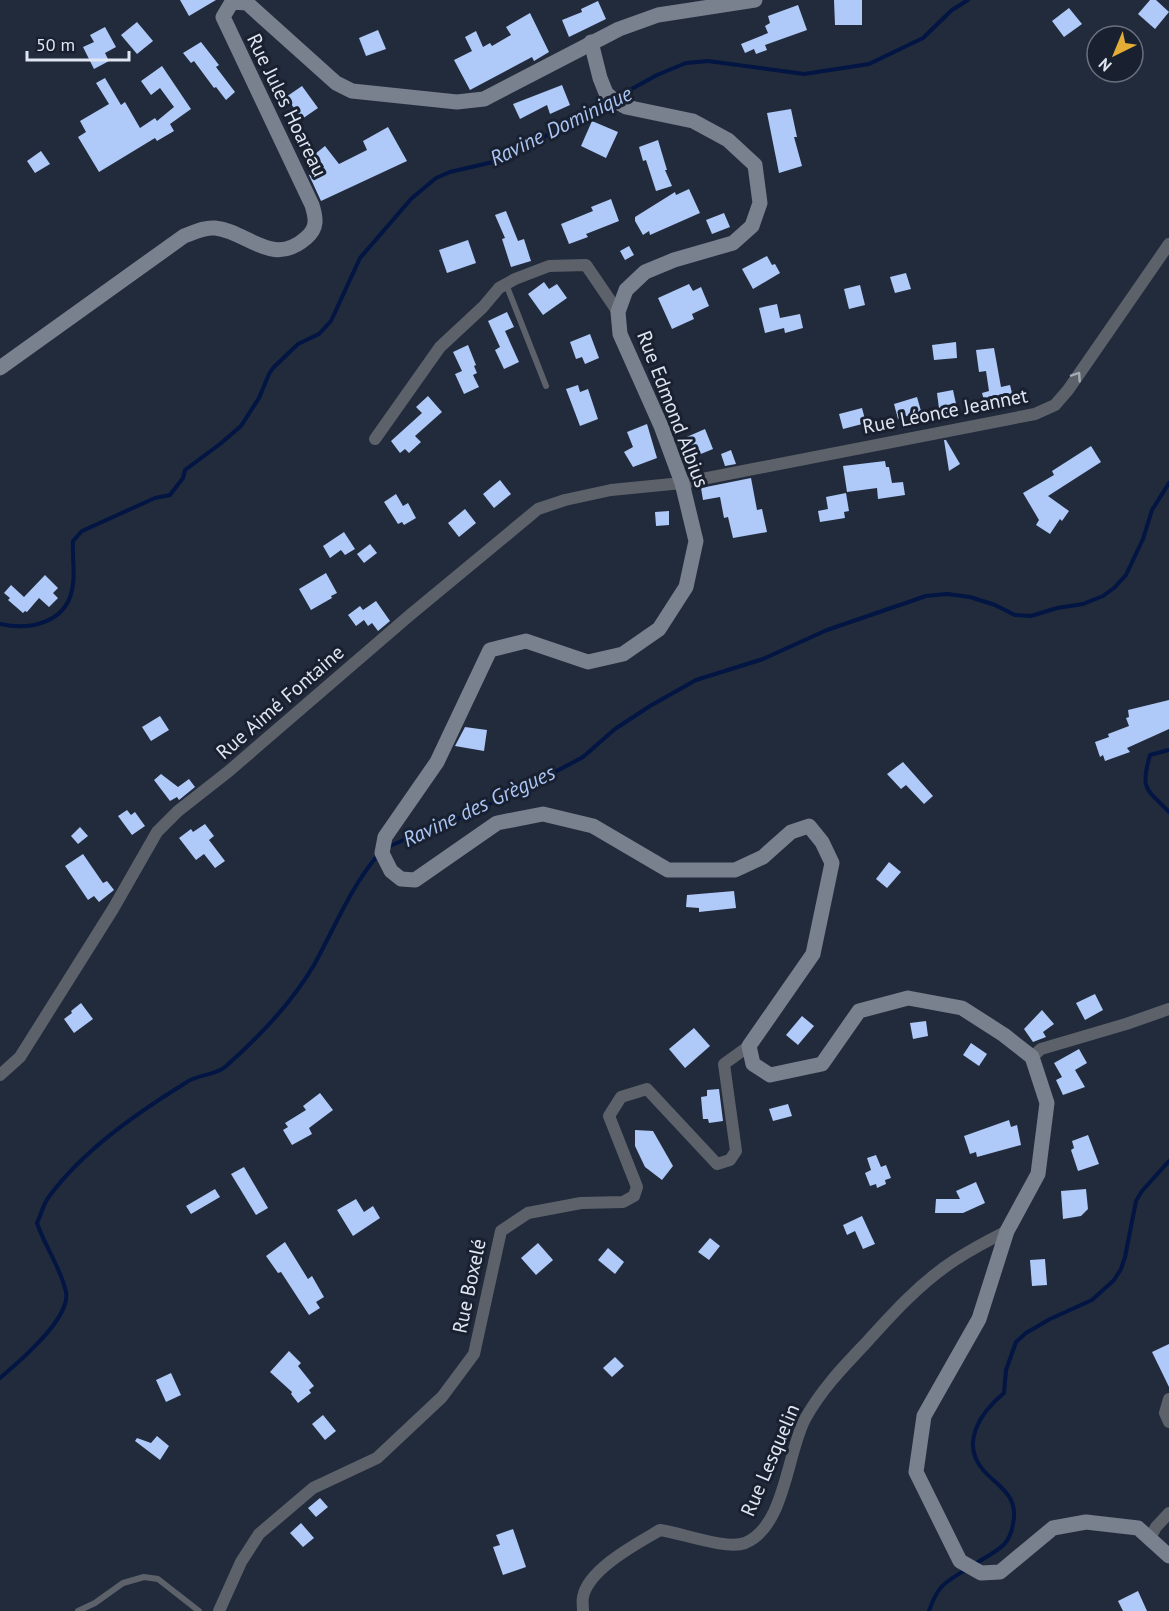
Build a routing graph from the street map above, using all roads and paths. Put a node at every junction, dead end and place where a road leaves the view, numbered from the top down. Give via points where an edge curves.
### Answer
1 (756, 0) edge
2 (232, 1) edge
3 (591, 42) junction
4 (1169, 244) edge
5 (506, 284) junction
6 (618, 312) junction
7 (0, 368) edge
8 (546, 386) dead end
9 (375, 439) dead end
10 (682, 483) junction
11 (1169, 1009) edge
12 (749, 1046) junction
13 (1032, 1057) junction
14 (0, 1075) edge
15 (1007, 1231) junction
16 (1169, 1399) edge
17 (1169, 1422) edge
18 (1169, 1514) edge
19 (1150, 1538) junction
20 (1169, 1556) edge
21 (78, 1611) edge
22 (199, 1611) edge
23 (219, 1611) edge
24 (583, 1611) edge

1 - 3 main road via 658,15
2 - 3 main road, Rue Jules Hoareau via 247,3 336,83 351,91 384,95 457,102 484,99
2 - 7 main road, Rue Jules Hoareau via 223,17 312,205 316,221 311,234 298,245 279,249 263,248 218,228 203,228 184,236
3 - 6 main road, Rue Edmond Albius via 606,93 626,106 693,121 728,140 755,165 760,203 752,226 733,243 645,272 626,290
10 -> 4 street, Rue Léonce Jeannet via 1035,414 1054,405
5 - 6 street via 549,266 586,265
5 - 8 lane
5 - 9 street via 440,347
6 - 10 main road, Rue Edmond Albius via 620,334
10 - 12 main road, Rue Edmond Albius via 696,541 686,587 659,629 623,654 588,662 526,640 490,650 437,762 385,837 382,854 391,871 401,879 415,880 497,823 543,814 593,826 668,870 735,870 763,857 791,832 809,826 832,863 813,954
10 - 14 street, Rue Aimé Fontaine via 612,490 538,509 178,811 157,832 20,1057
11 - 13 street via 1041,1049
12 - 13 main road via 753,1064 770,1075 822,1064 859,1011 909,998 962,1008
12 - 23 street, Rue Boxelé via 724,1064 736,1151 730,1160 717,1164 647,1089 621,1097 609,1116 637,1187 634,1196 623,1202 581,1203 528,1213 501,1232 474,1354 442,1397 377,1458 313,1488 259,1534 241,1562
13 - 15 main road via 1047,1103 1038,1174
15 - 19 main road via 979,1319 924,1416 916,1472 960,1561 981,1573 1000,1572 1053,1528 1086,1522 1138,1528
15 - 24 street, Rue Lesquelin via 953,1261 901,1304 829,1383 804,1420 780,1499 764,1530 744,1543 723,1545 660,1530 596,1574 583,1596
16 - 17 street via 1165,1413
18 - 19 street
19 - 20 main road
21 - 22 lane via 95,1604 123,1583 144,1577 158,1579

